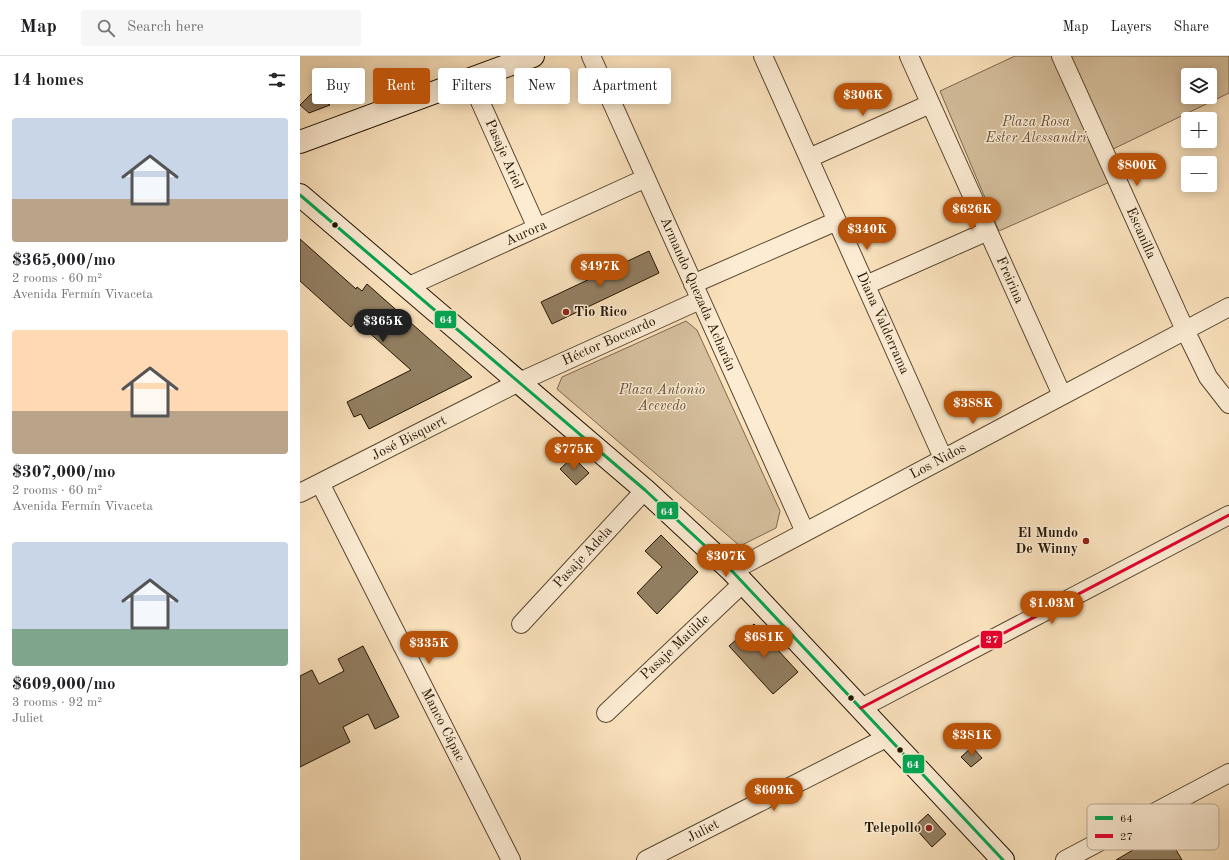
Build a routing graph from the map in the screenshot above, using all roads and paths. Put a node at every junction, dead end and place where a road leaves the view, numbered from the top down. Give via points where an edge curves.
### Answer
1 (533, 56) edge
2 (591, 56) edge
3 (763, 56) edge
4 (909, 56) edge
5 (1061, 56) edge
6 (502, 68) edge
7 (438, 92) edge
8 (481, 104) edge
9 (930, 104) junction
10 (300, 142) edge
11 (809, 158) junction
12 (646, 178) junction
13 (300, 195) edge
14 (837, 221) junction
15 (537, 228) junction
16 (988, 231) junction
17 (866, 285) junction
18 (407, 287) junction
19 (697, 292) junction
20 (1229, 307) edge
21 (1185, 330) junction
22 (517, 383) junction
23 (1062, 395) junction
24 (1229, 404) edge
25 (943, 458) junction
26 (320, 483) junction
27 (645, 490) junction
28 (300, 493) edge
29 (1229, 515) edge
30 (805, 532) junction
31 (738, 576) junction
32 (521, 624) dead end
33 (861, 708) junction
34 (606, 713) dead end
35 (888, 737) junction
36 (1229, 773) edge
37 (1171, 804) edge
38 (1087, 848) edge
39 (511, 860) edge
40 (646, 860) edge
41 (1003, 860) edge
42 (1065, 860) edge

1 - 6 main road
2 - 12 street, Armando Quezada Acharán
3 - 11 street, Diana Valderrama
4 - 9 street, Freirina
5 - 21 street, Escanilla
7 - 10 main road
8 - 15 street, Pasaje Ariel
9 - 11 street
9 - 16 street, Freirina
11 - 14 street, Diana Valderrama
12 - 15 street, Aurora
12 - 19 street, Armando Quezada Acharán
13 - 18 main road
14 - 17 street, Diana Valderrama
14 - 19 street, Héctor Boccardo
15 - 18 street, Aurora
16 - 17 street
16 - 23 street, Freirina
17 - 25 street, Diana Valderrama
18 - 22 main road
19 - 22 street, Héctor Boccardo
19 - 30 street, Armando Quezada Acharán
20 - 21 street, Los Nidos
21 - 23 street, Los Nidos
21 - 24 street, Escanilla via 1208,378
22 - 26 street, José Bisquert
22 - 27 main road
23 - 25 street, Los Nidos
25 - 30 street, Los Nidos
26 - 28 street, José Bisquert
26 - 39 street, Manco Cápac
27 - 31 main road
27 - 32 street, Pasaje Adela
29 - 33 street
30 - 31 street, Los Nidos
31 - 33 main road
31 - 34 street, Pasaje Matilde
33 - 35 main road
35 - 40 street, Juliet
35 - 41 main road
36 - 37 street
38 - 42 street

